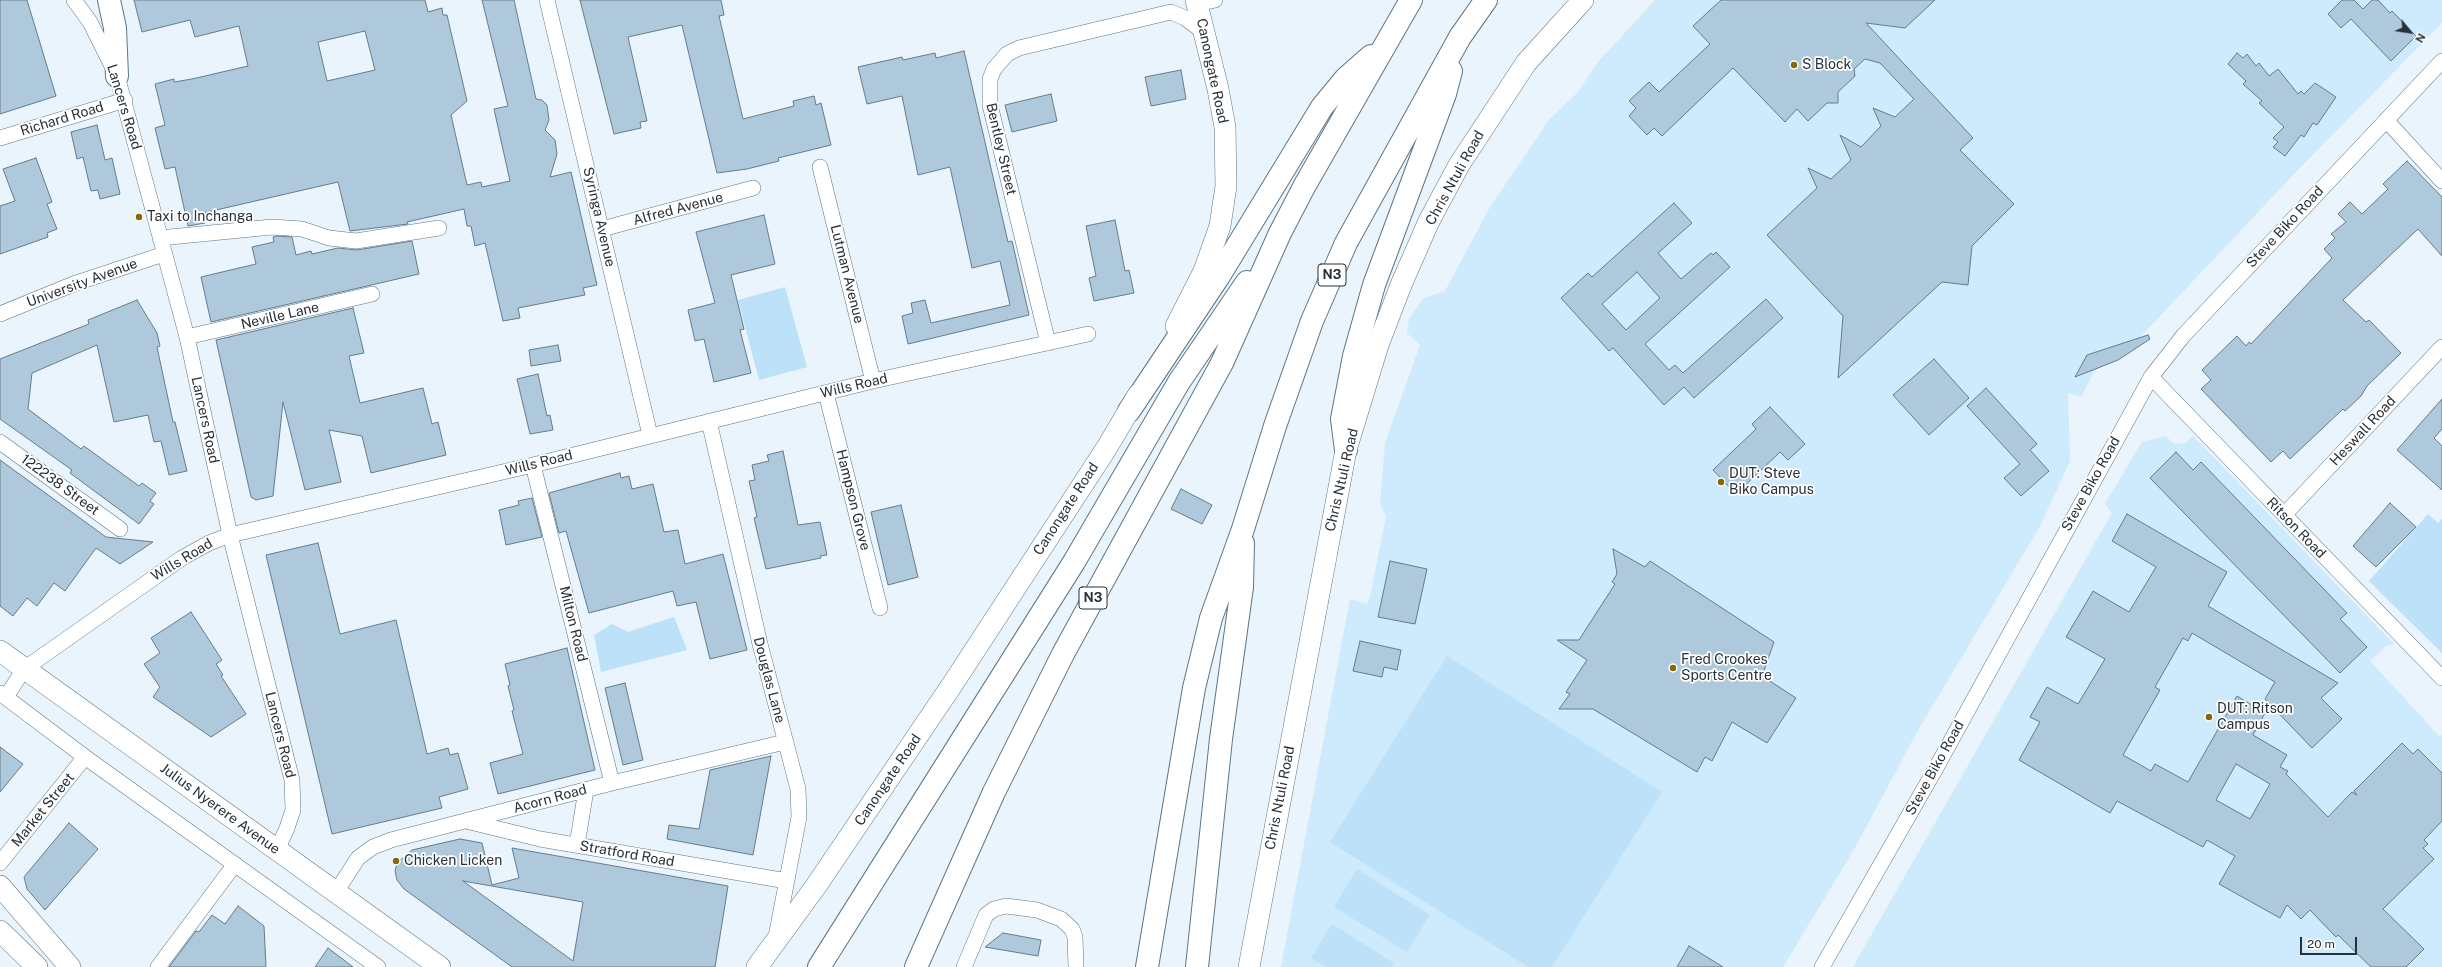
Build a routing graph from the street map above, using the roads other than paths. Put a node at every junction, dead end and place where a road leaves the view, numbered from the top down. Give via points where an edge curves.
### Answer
1 (74, 0) edge
2 (109, 0) edge
3 (547, 0) edge
4 (1411, 0) edge
5 (1486, 0) edge
6 (1583, 0) edge
7 (1192, 3) edge
8 (1205, 33) junction
9 (1460, 37) junction
10 (1385, 43) junction
11 (2442, 61) edge
12 (117, 76) junction
13 (125, 100) junction
14 (2386, 120) junction
15 (0, 138) edge
16 (820, 167) dead end
17 (2442, 181) edge
18 (753, 188) dead end
19 (440, 228) dead end
20 (602, 229) junction
21 (1280, 233) junction
22 (160, 238) junction
23 (164, 254) junction
24 (372, 294) dead end
25 (0, 314) edge
26 (1088, 334) dead end
27 (187, 337) junction
28 (1048, 343) junction
29 (2442, 347) edge
30 (2151, 377) junction
31 (874, 381) junction
32 (826, 392) junction
33 (1129, 411) junction
34 (709, 421) junction
35 (650, 435) junction
36 (0, 442) edge
37 (1346, 450) junction
38 (533, 465) junction
39 (2284, 515) junction
40 (120, 529) dead end
41 (1242, 529) junction
42 (230, 535) junction
43 (880, 608) dead end
44 (0, 651) edge
45 (24, 669) junction
46 (2442, 678) edge
47 (3, 695) edge
48 (785, 742) junction
49 (85, 757) junction
50 (612, 783) junction
51 (586, 790) junction
52 (468, 821) junction
53 (577, 845) junction
54 (276, 850) junction
55 (0, 863) edge
56 (235, 864) junction
57 (787, 881) junction
58 (0, 886) edge
59 (336, 892) junction
60 (0, 931) edge
61 (776, 939) junction
62 (37, 967) edge
63 (70, 967) edge
64 (158, 967) edge
65 (378, 967) edge
66 (440, 967) edge
67 (757, 967) edge
68 (818, 967) edge
69 (916, 967) edge
70 (964, 967) edge
71 (1076, 967) edge
72 (1147, 967) edge
73 (1197, 967) edge
74 (1249, 967) edge
75 (1822, 967) edge

1 - 12 street, Lancers Road via 90,22
2 - 12 main road via 115,28
3 - 20 street, Syringa Avenue
4 - 10 main road, N3
5 - 9 main road, N3
6 - 37 main road, Chris Ntuli Road via 1526,63 1459,165 1429,221 1378,345
7 - 8 main road, Canongate Road
7 - 8 street via 1185,18
7 - 28 street, Bentley Street via 1019,48 1000,60 990,79 990,105
8 - 33 main road, Canongate Road via 1225,127 1226,186 1220,226 1200,280
9 - 37 main road via 1445,94 1374,285 1358,342 1342,419
9 - 41 main road, N3 via 1346,243 1312,321
10 - 21 main road, N3
10 - 33 main road via 1346,78 1322,108 1218,276
11 - 14 street, Steve Biko Road
12 - 13 street, Lancers Road
13 - 15 street, Richard Road
13 - 22 street, Lancers Road
14 - 17 street
14 - 30 street, Steve Biko Road via 2188,331
16 - 31 street, Lutman Avenue
18 - 20 street, Alfred Avenue via 680,210
19 - 22 street via 356,241 329,238 302,229 287,228 250,228
20 - 35 street, Syringa Avenue
21 - 68 main road via 1179,382 1074,562
21 - 69 main road, N3 via 1222,363 1063,654 998,785
22 - 23 street, Lancers Road
23 - 25 street, University Avenue via 76,283
23 - 27 street, Lancers Road
24 - 27 street, Neville Lane
26 - 28 street, Wills Road
27 - 42 street, Lancers Road
28 - 31 street, Wills Road
29 - 39 street, Heswall Road
30 - 39 street, Ritson Road
30 - 75 street, Steve Biko Road via 1936,768
31 - 32 street, Wills Road
32 - 34 street, Wills Road
32 - 43 street, Hampson Grove
33 - 61 main road, Canongate Road via 950,688 816,886
34 - 35 street, Wills Road
34 - 48 street, Douglas Lane
35 - 38 street, Wills Road
36 - 40 street, 122238 Street
37 - 74 main road, Chris Ntuli Road
38 - 42 street, Wills Road
38 - 50 street, Milton Road
39 - 46 street, Ritson Road
41 - 72 main road, N3 via 1211,618 1194,688
41 - 73 main road via 1242,587 1221,739
42 - 45 street, Wills Road via 209,542 182,558
42 - 54 street, Lancers Road via 292,780 292,810 287,828
44 - 45 main road, Julius Nyerere Avenue
45 - 47 street
45 - 54 main road, Julius Nyerere Avenue
47 - 49 street
48 - 50 street, Acorn Road
48 - 57 street, Douglas Lane via 798,789 799,816
49 - 55 street, Market Street
49 - 56 street
50 - 51 street, Acorn Road
51 - 52 street, Acorn Road
51 - 53 street
52 - 53 street, Stratford Road via 540,839
52 - 59 street, Acorn Road via 391,840 373,847 358,858
53 - 57 street, Stratford Road
54 - 59 main road, Julius Nyerere Avenue
56 - 64 street
56 - 65 street
57 - 61 street, Douglas Lane
58 - 63 main road
59 - 66 main road, Julius Nyerere Avenue
60 - 62 main road
61 - 67 main road, Canongate Road
70 - 71 street via 986,916 994,909 1006,906 1037,910 1061,919 1072,928 1075,937

